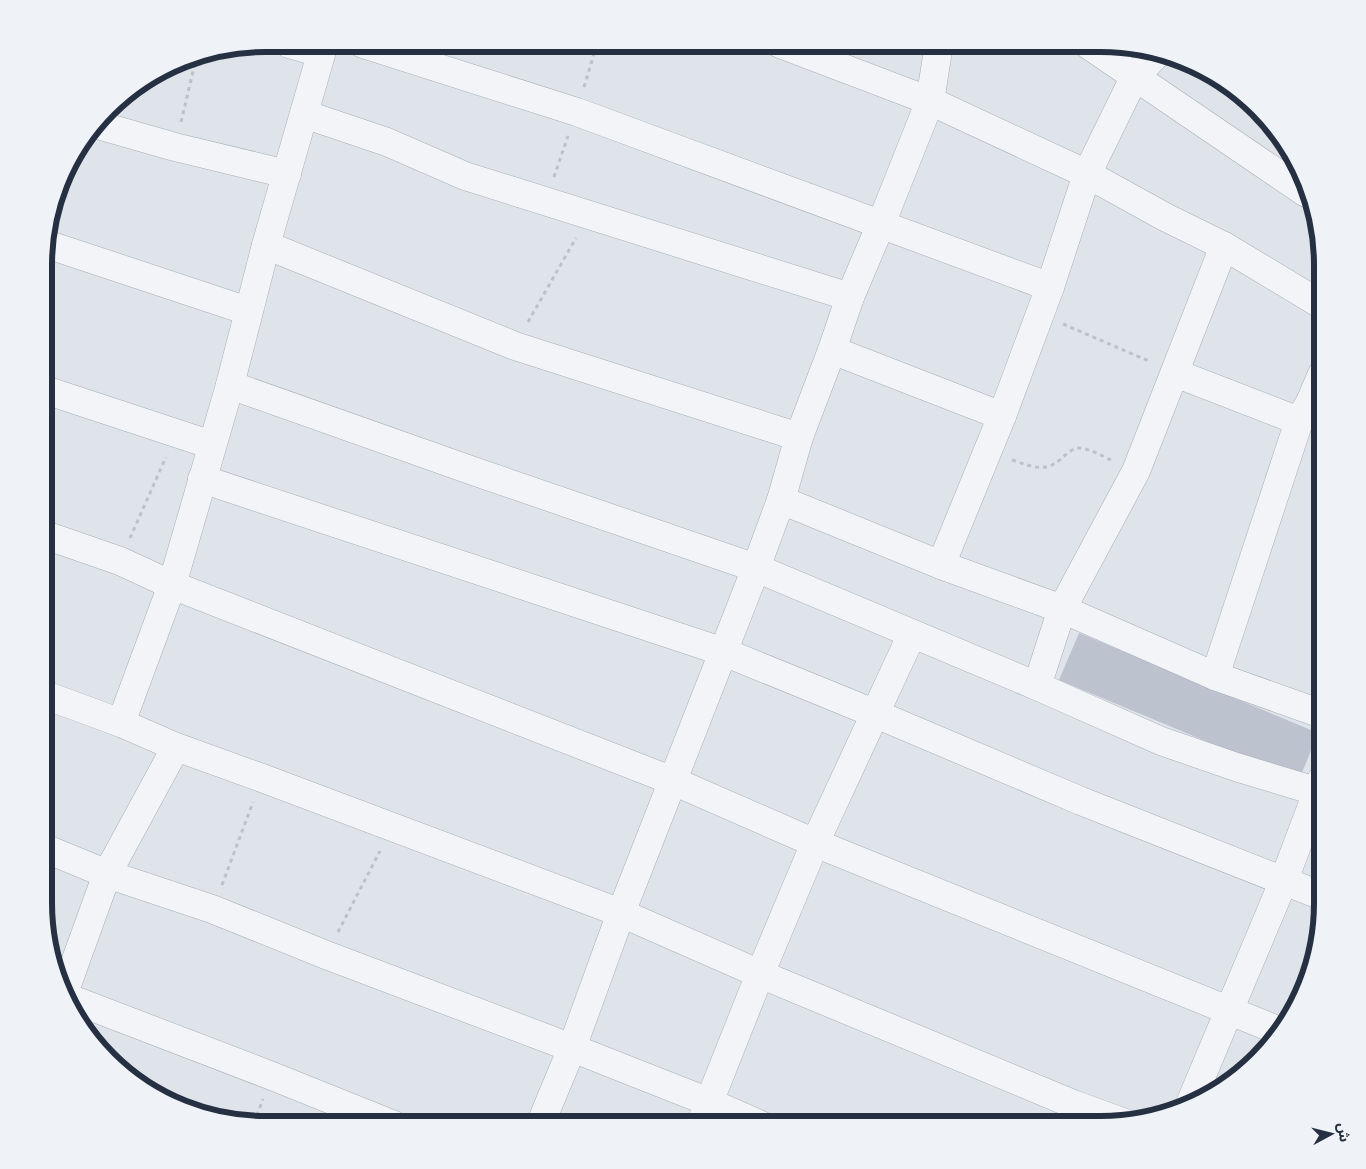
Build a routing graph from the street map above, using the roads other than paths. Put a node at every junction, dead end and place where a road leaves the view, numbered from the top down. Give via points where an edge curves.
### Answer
1 (322, 52) edge
2 (388, 52) edge
3 (801, 52) edge
4 (938, 52) edge
5 (1099, 52) edge
6 (1152, 59) edge
7 (1135, 76) junction
8 (930, 101) junction
9 (304, 114) junction
10 (104, 127) edge
11 (287, 174) junction
12 (1087, 174) junction
13 (1298, 188) edge
14 (881, 224) junction
15 (266, 245) junction
16 (53, 246) edge
17 (1224, 246) junction
18 (1050, 287) junction
19 (850, 297) junction
20 (1314, 300) edge
21 (248, 311) junction
22 (832, 350) junction
23 (1175, 373) junction
24 (230, 385) junction
25 (52, 392) edge
26 (1311, 411) edge
27 (1002, 416) junction
28 (799, 438) junction
29 (212, 444) junction
30 (202, 479) junction
31 (781, 500) junction
32 (52, 537) edge
33 (941, 565) junction
34 (756, 568) junction
35 (172, 585) junction
36 (1062, 609) junction
37 (912, 634) junction
38 (724, 652) junction
39 (1215, 676) junction
40 (1037, 686) junction
41 (52, 698) edge
42 (1314, 711) edge
43 (876, 714) junction
44 (121, 723) junction
45 (176, 747) junction
46 (674, 781) junction
47 (1314, 786) edge
48 (1314, 803) edge
49 (815, 843) junction
50 (52, 851) edge
51 (107, 874) junction
52 (1284, 880) junction
53 (1314, 893) edge
54 (621, 913) junction
55 (760, 974) junction
56 (68, 982) edge
57 (76, 1001) edge
58 (1228, 1012) junction
59 (1273, 1029) edge
60 (572, 1048) junction
61 (1193, 1096) edge
62 (704, 1114) edge
63 (1069, 1115) edge
64 (372, 1116) edge
65 (544, 1116) edge

1 - 9 street
2 - 14 street via 577,112
3 - 8 street
4 - 8 street
5 - 7 street
6 - 7 street
7 - 12 street
7 - 13 street
8 - 12 street
8 - 14 street
9 - 11 street
9 - 19 street via 387,142 465,176
10 - 11 street
11 - 15 street
12 - 17 street
12 - 18 street
14 - 18 street
14 - 19 street
15 - 21 street
15 - 28 street via 515,346
16 - 21 street
17 - 20 street
17 - 23 street
18 - 27 street
19 - 22 street
21 - 24 street
22 - 27 street
22 - 28 street
23 - 26 street
23 - 36 street via 1136,470
24 - 29 street
24 - 34 street
25 - 29 street
26 - 39 street
27 - 33 street
28 - 31 street
29 - 30 street
30 - 35 street
30 - 38 street
31 - 33 street
31 - 34 street
32 - 35 street via 120,561
33 - 36 street
34 - 37 street
34 - 38 street
35 - 44 street
35 - 46 street
36 - 39 street
36 - 40 street
37 - 40 street
37 - 43 street
38 - 43 street
38 - 46 street
39 - 42 street
40 - 47 street via 1161,741 1236,767
41 - 44 street
43 - 49 street
43 - 52 street via 1081,802
44 - 45 street
45 - 51 street
45 - 54 street
46 - 49 street
46 - 54 street
48 - 52 street
49 - 55 street
49 - 58 street
50 - 51 street
51 - 56 street
51 - 60 street via 212,909
52 - 53 street
52 - 58 street
54 - 55 street
54 - 60 street
55 - 62 street
55 - 63 street
57 - 64 street
58 - 59 street
58 - 61 street
60 - 62 street
60 - 65 street

